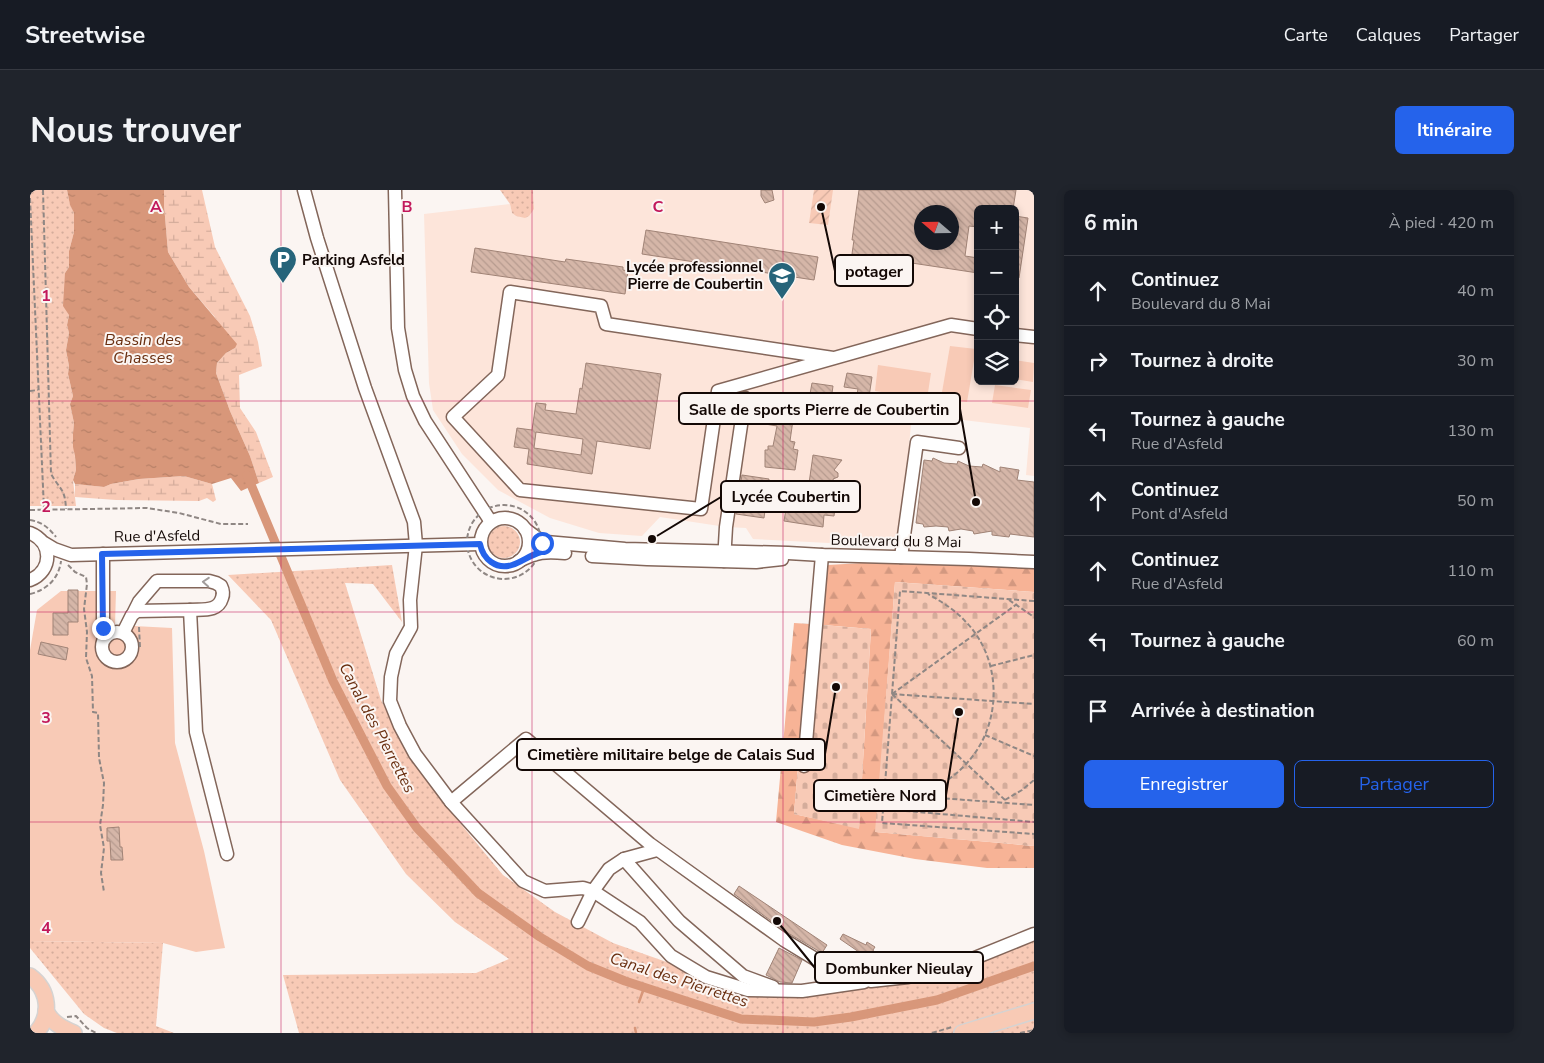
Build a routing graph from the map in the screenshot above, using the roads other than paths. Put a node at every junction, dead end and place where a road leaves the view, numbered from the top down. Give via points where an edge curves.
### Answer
1 (304, 190) edge
2 (395, 190) edge
3 (974, 328) edge
4 (1019, 335) edge
5 (1034, 337) edge
6 (833, 358) junction
7 (745, 398) dead end
8 (959, 448) dead end
9 (491, 522) junction
10 (525, 529) junction
11 (30, 533) edge
12 (44, 543) junction
13 (474, 544) junction
14 (416, 545) junction
15 (541, 546) junction
16 (102, 554) junction
17 (822, 555) junction
18 (1034, 556) edge
19 (724, 557) junction
20 (901, 557) junction
21 (69, 559) junction
22 (968, 559) junction
23 (520, 561) junction
24 (1034, 562) edge
25 (46, 566) junction
26 (30, 580) edge
27 (190, 610) junction
28 (136, 616) junction
29 (123, 633) junction
30 (106, 637) junction
31 (804, 766) dead end
32 (451, 802) junction
33 (657, 850) junction
34 (227, 854) dead end
35 (624, 859) junction
36 (593, 891) junction
37 (578, 922) dead end
38 (1034, 934) edge
39 (30, 976) edge
40 (871, 981) junction
41 (782, 990) junction
42 (46, 1011) junction
43 (1034, 1011) edge
44 (1034, 1022) edge
45 (77, 1027) edge
46 (36, 1033) edge
47 (962, 1033) edge
48 (980, 1033) edge

1 - 14 street via 367,396 411,512
2 - 9 street via 397,312 405,370 425,421
3 - 6 street via 951,325
4 - 5 street
6 - 6 street via 606,324 601,306 510,292 498,374 453,417 520,490 701,509 718,391
7 - 19 street
8 - 20 street via 917,442
9 - 10 street via 510,518
9 - 13 street
10 - 15 street
10 - 23 street via 529,538 528,548
11 - 12 street, Rue d'Asfeld
12 - 21 street, Rue d'Asfeld
12 - 25 street via 48,553
13 - 14 street
13 - 23 street via 495,564 508,566
14 - 16 street, Rue d'Asfeld
14 - 32 street via 410,600 411,627 396,654 390,701 415,754
15 - 19 street, Boulevard du 8 Mai via 549,551 628,558
15 - 23 street, Boulevard du 8 Mai
16 - 21 street, Rue d'Asfeld
16 - 30 street
17 - 19 street, Boulevard du 8 Mai via 764,562
17 - 20 street, Boulevard du 8 Mai
17 - 31 street
18 - 22 street, Boulevard du 8 Mai via 999,555
20 - 22 street, Boulevard du 8 Mai
21 - 25 street, Rue d'Asfeld via 58,559
22 - 24 street, Boulevard du 8 Mai
25 - 26 street, Rue d'Asfeld
27 - 28 street via 140,610
27 -> 28 street via 216,607 223,595 221,586 209,581 157,581 139,602
27 - 34 street via 197,740
28 - 29 street via 128,620
29 - 30 street via 114,632
29 - 30 street via 130,639 132,648 122,662 113,662 105,656 102,643
32 - 33 street via 526,739
32 - 36 street via 523,881 545,891 583,888
33 - 35 street
33 - 40 street via 810,957 830,968
35 - 36 street via 608,869
35 - 41 street via 679,921 743,976
36 - 37 street
36 - 41 street via 640,922 671,956 706,977 748,990
38 - 40 street via 965,962 908,977
39 - 42 main road via 42,990
40 - 41 street
42 - 45 main road via 56,1024
42 - 46 main road
43 - 47 main road
44 - 48 main road

